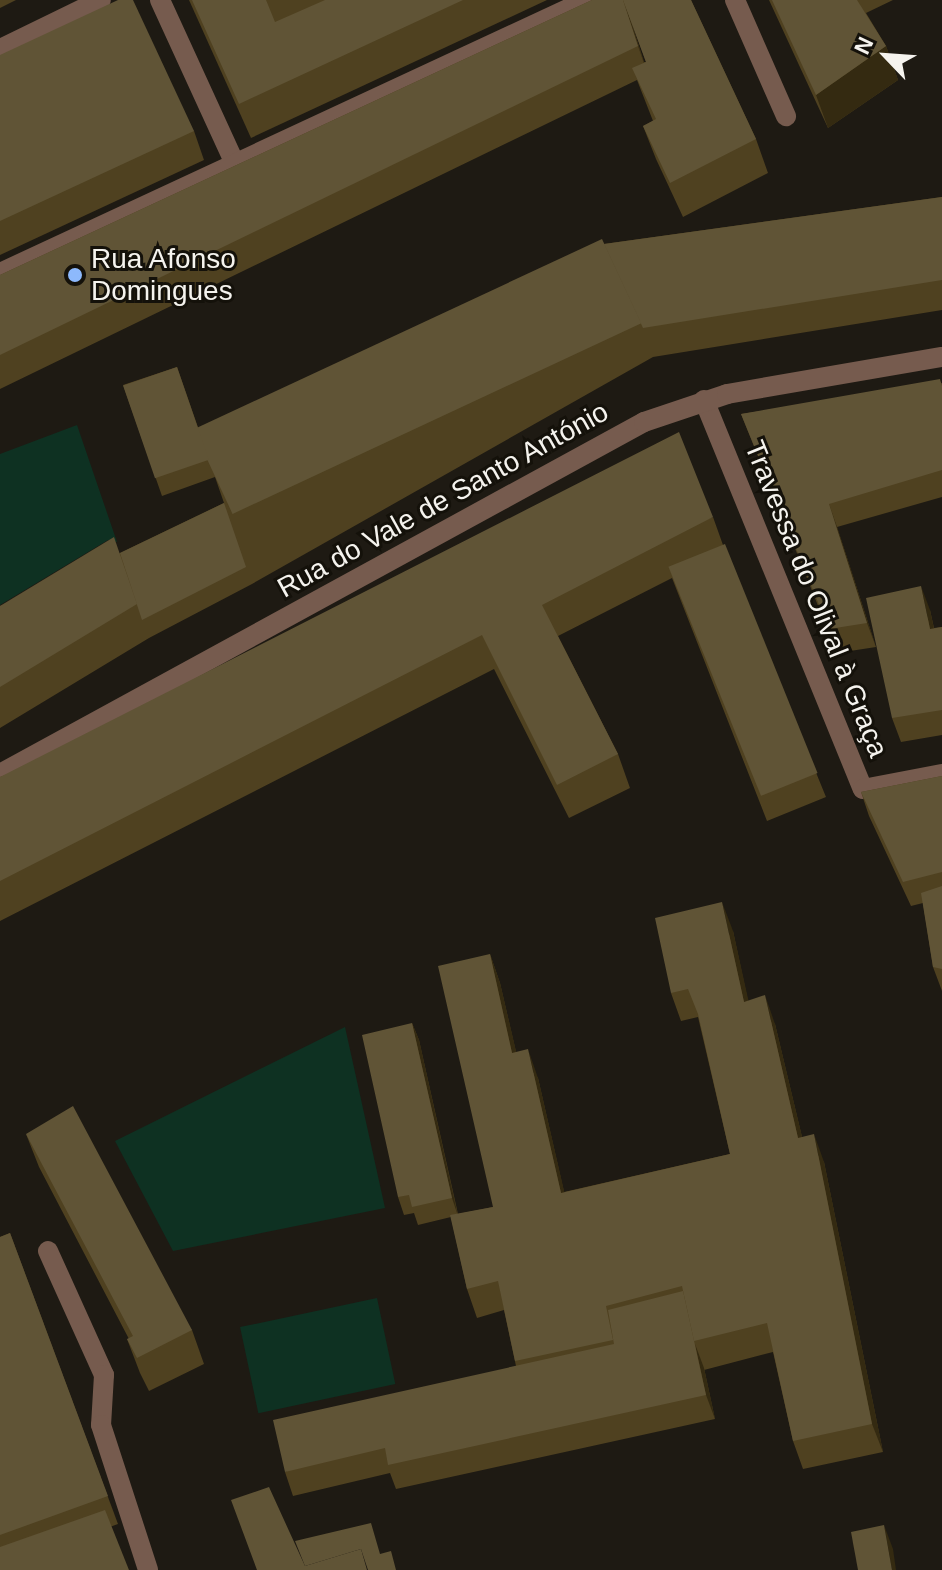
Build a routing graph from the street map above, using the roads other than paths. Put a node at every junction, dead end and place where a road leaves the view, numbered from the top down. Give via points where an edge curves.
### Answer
1 (101, 0) edge
2 (160, 0) edge
3 (587, 0) edge
4 (735, 0) edge
5 (0, 49) edge
6 (786, 116) dead end
7 (235, 164) junction
8 (0, 273) edge
9 (942, 357) edge
10 (704, 400) junction
11 (0, 774) edge
12 (942, 774) edge
13 (48, 1251) dead end
14 (148, 1570) edge

1 - 5 street
2 - 7 street
3 - 7 street
4 - 6 street
7 - 8 street
9 - 10 street, Rua do Vale de Santo António
10 - 11 street, Rua do Vale de Santo António via 644,422
10 - 12 street, Travessa do Olival à Graça via 863,789
13 - 14 street via 104,1375 101,1425

